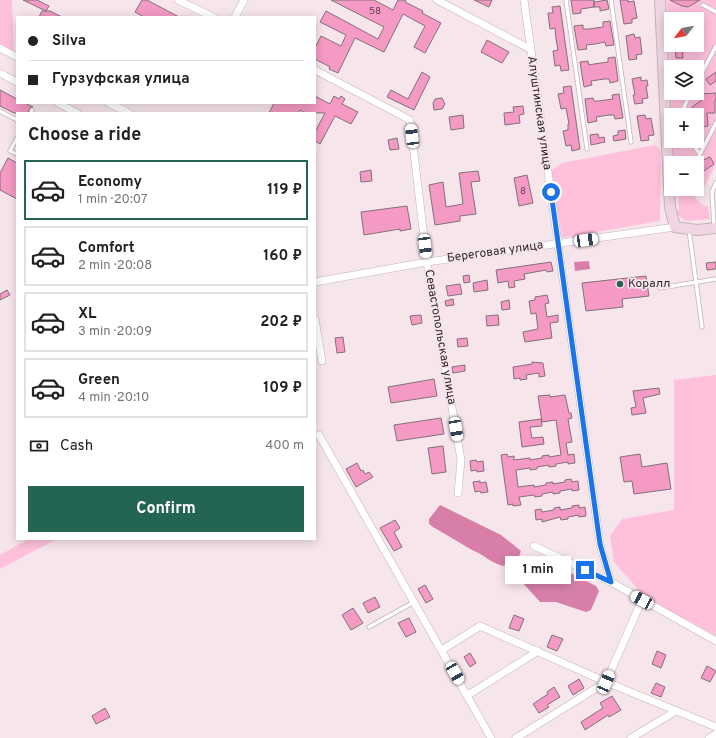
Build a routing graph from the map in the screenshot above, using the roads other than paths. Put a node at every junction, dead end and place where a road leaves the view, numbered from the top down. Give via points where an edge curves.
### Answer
1 (178, 0) edge
2 (244, 0) edge
3 (437, 0) edge
4 (524, 0) edge
5 (566, 0) edge
6 (611, 0) edge
7 (660, 0) edge
8 (703, 5) dead end
9 (716, 12) edge
10 (211, 16) edge
11 (236, 16) edge
12 (716, 46) edge
13 (0, 48) edge
14 (530, 49) junction
15 (16, 56) edge
16 (704, 69) edge
17 (316, 71) edge
18 (1, 75) edge
19 (16, 82) edge
20 (60, 104) edge
21 (111, 104) edge
22 (0, 111) edge
23 (74, 112) edge
24 (127, 112) edge
25 (16, 119) edge
26 (716, 123) edge
27 (16, 140) edge
28 (631, 142) dead end
29 (695, 148) edge
30 (587, 149) dead end
31 (16, 154) edge
32 (700, 154) joint
33 (716, 184) edge
34 (675, 227) junction
35 (715, 228) edge
36 (688, 229) junction
37 (559, 244) junction
38 (427, 262) junction
39 (716, 279) edge
40 (316, 282) edge
41 (695, 282) junction
42 (660, 288) dead end
43 (316, 325) edge
44 (702, 327) dead end
45 (322, 361) dead end
46 (319, 435) dead end
47 (458, 493) dead end
48 (534, 546) dead end
49 (611, 582) junction
50 (642, 600) junction
51 (415, 602) junction
52 (369, 627) dead end
53 (716, 641) edge
54 (442, 650) junction
55 (538, 652) junction
56 (606, 682) junction
57 (468, 695) junction
58 (676, 710) junction
59 (716, 727) edge
60 (716, 734) edge
61 (492, 738) edge
62 (516, 738) edge
63 (631, 738) edge
64 (710, 738) edge

1 - 10 street
2 - 11 street
3 - 14 street
4 - 14 street, Алуштинская улица
5 - 30 lane
6 - 28 lane
7 - 34 main road via 670,207
8 - 9 lane
12 - 16 lane
13 - 15 street
14 - 37 street, Алуштинская улица
17 - 38 street, Севастопольская улица via 410,120
18 - 19 street
20 - 23 street
21 - 24 street
22 - 25 lane
26 - 32 lane
27 - 31 lane via 10,151
29 - 32 lane
33 - 35 lane via 712,192
34 - 36 main road
34 - 37 street, Береговая улица
35 - 36 main road
36 - 41 lane
37 - 38 street, Береговая улица
37 - 49 street, Алуштинская улица via 600,544
38 - 40 street, Береговая улица
38 - 47 street, Севастопольская улица via 461,460
39 - 41 lane
41 - 42 lane
41 - 44 lane
43 - 45 street
46 - 51 street
48 - 49 street
49 - 50 street
50 - 53 street
50 - 56 street
51 - 52 lane
51 - 54 street
54 - 55 street via 480,626
54 - 57 street
55 - 56 street
55 - 57 street
56 - 58 street
56 - 62 street
57 - 61 street
58 - 59 street
58 - 63 street
60 - 64 street

